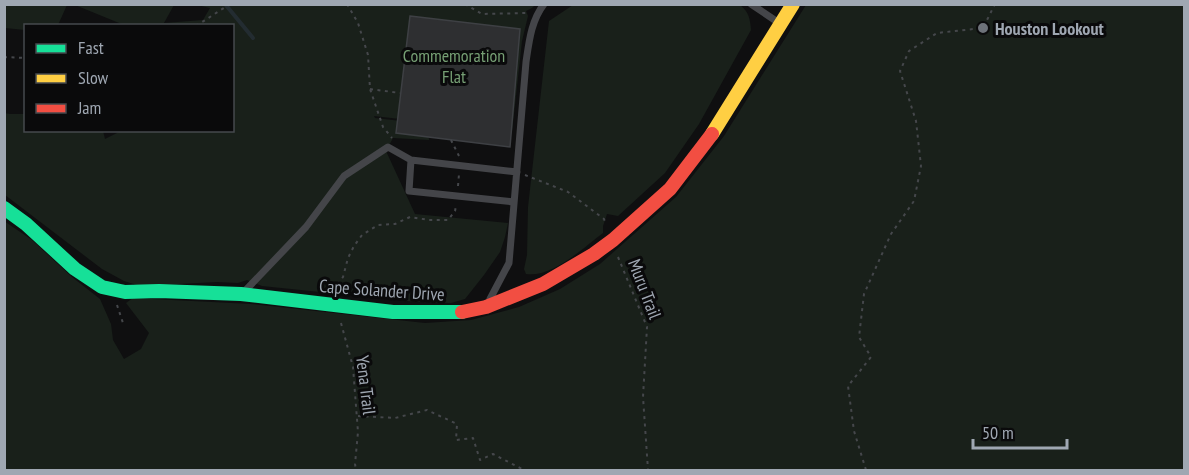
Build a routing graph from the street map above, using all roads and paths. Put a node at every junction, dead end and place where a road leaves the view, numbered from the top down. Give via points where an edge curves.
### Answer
1 (231, 4) edge
2 (346, 4) edge
3 (465, 4) edge
4 (543, 4) edge
5 (752, 4) edge
6 (793, 4) edge
7 (995, 4) edge
8 (532, 13) dead end
9 (199, 24) edge
10 (780, 24) junction
11 (4, 57) edge
12 (24, 58) edge
13 (370, 89) junction
14 (400, 93) dead end
15 (394, 140) dead end
16 (451, 140) dead end
17 (411, 160) junction
18 (460, 165) junction
19 (517, 172) junction
20 (457, 196) junction
21 (514, 202) junction
22 (4, 208) edge
23 (613, 240) junction
24 (331, 292) dead end
25 (242, 294) junction
26 (486, 307) junction
27 (341, 322) dead end
28 (358, 416) junction
29 (356, 471) edge
30 (524, 471) edge
31 (648, 471) edge
32 (866, 471) edge

1 - 9 path
2 - 13 path via 358,23 368,55
3 - 8 path via 482,14
4 - 19 lane via 530,33
5 - 10 lane
6 - 10 street, Cape Solander Drive
7 - 32 path via 983,28 937,33 909,51 900,71 916,121 921,166 914,201 891,234 864,294 859,337 871,357 848,386 854,431
10 - 23 street, Cape Solander Drive via 715,129 670,189
11 - 12 path
13 - 14 path
13 - 15 path via 382,127
16 - 18 path
17 - 18 lane
17 - 20 lane via 409,191
17 - 25 lane via 388,147 344,176 306,228
18 - 19 lane
18 - 20 path
19 - 21 lane
19 - 23 path, Muru Trail via 568,192 604,219
20 - 21 lane
20 - 24 path via 448,220 410,217 378,225 362,235 348,258 343,277
21 - 26 lane via 509,263
22 - 25 street, Cape Solander Drive via 102,287 125,292
23 - 26 street, Cape Solander Drive via 543,284
23 - 31 path, Muru Trail via 647,327 643,397
25 - 26 street, Cape Solander Drive via 393,312 449,313
27 - 28 path, Yena Trail via 353,367
28 - 29 path, Yena Trail
28 - 30 path via 395,418 427,410 457,424 456,440 473,438 480,460 493,454

